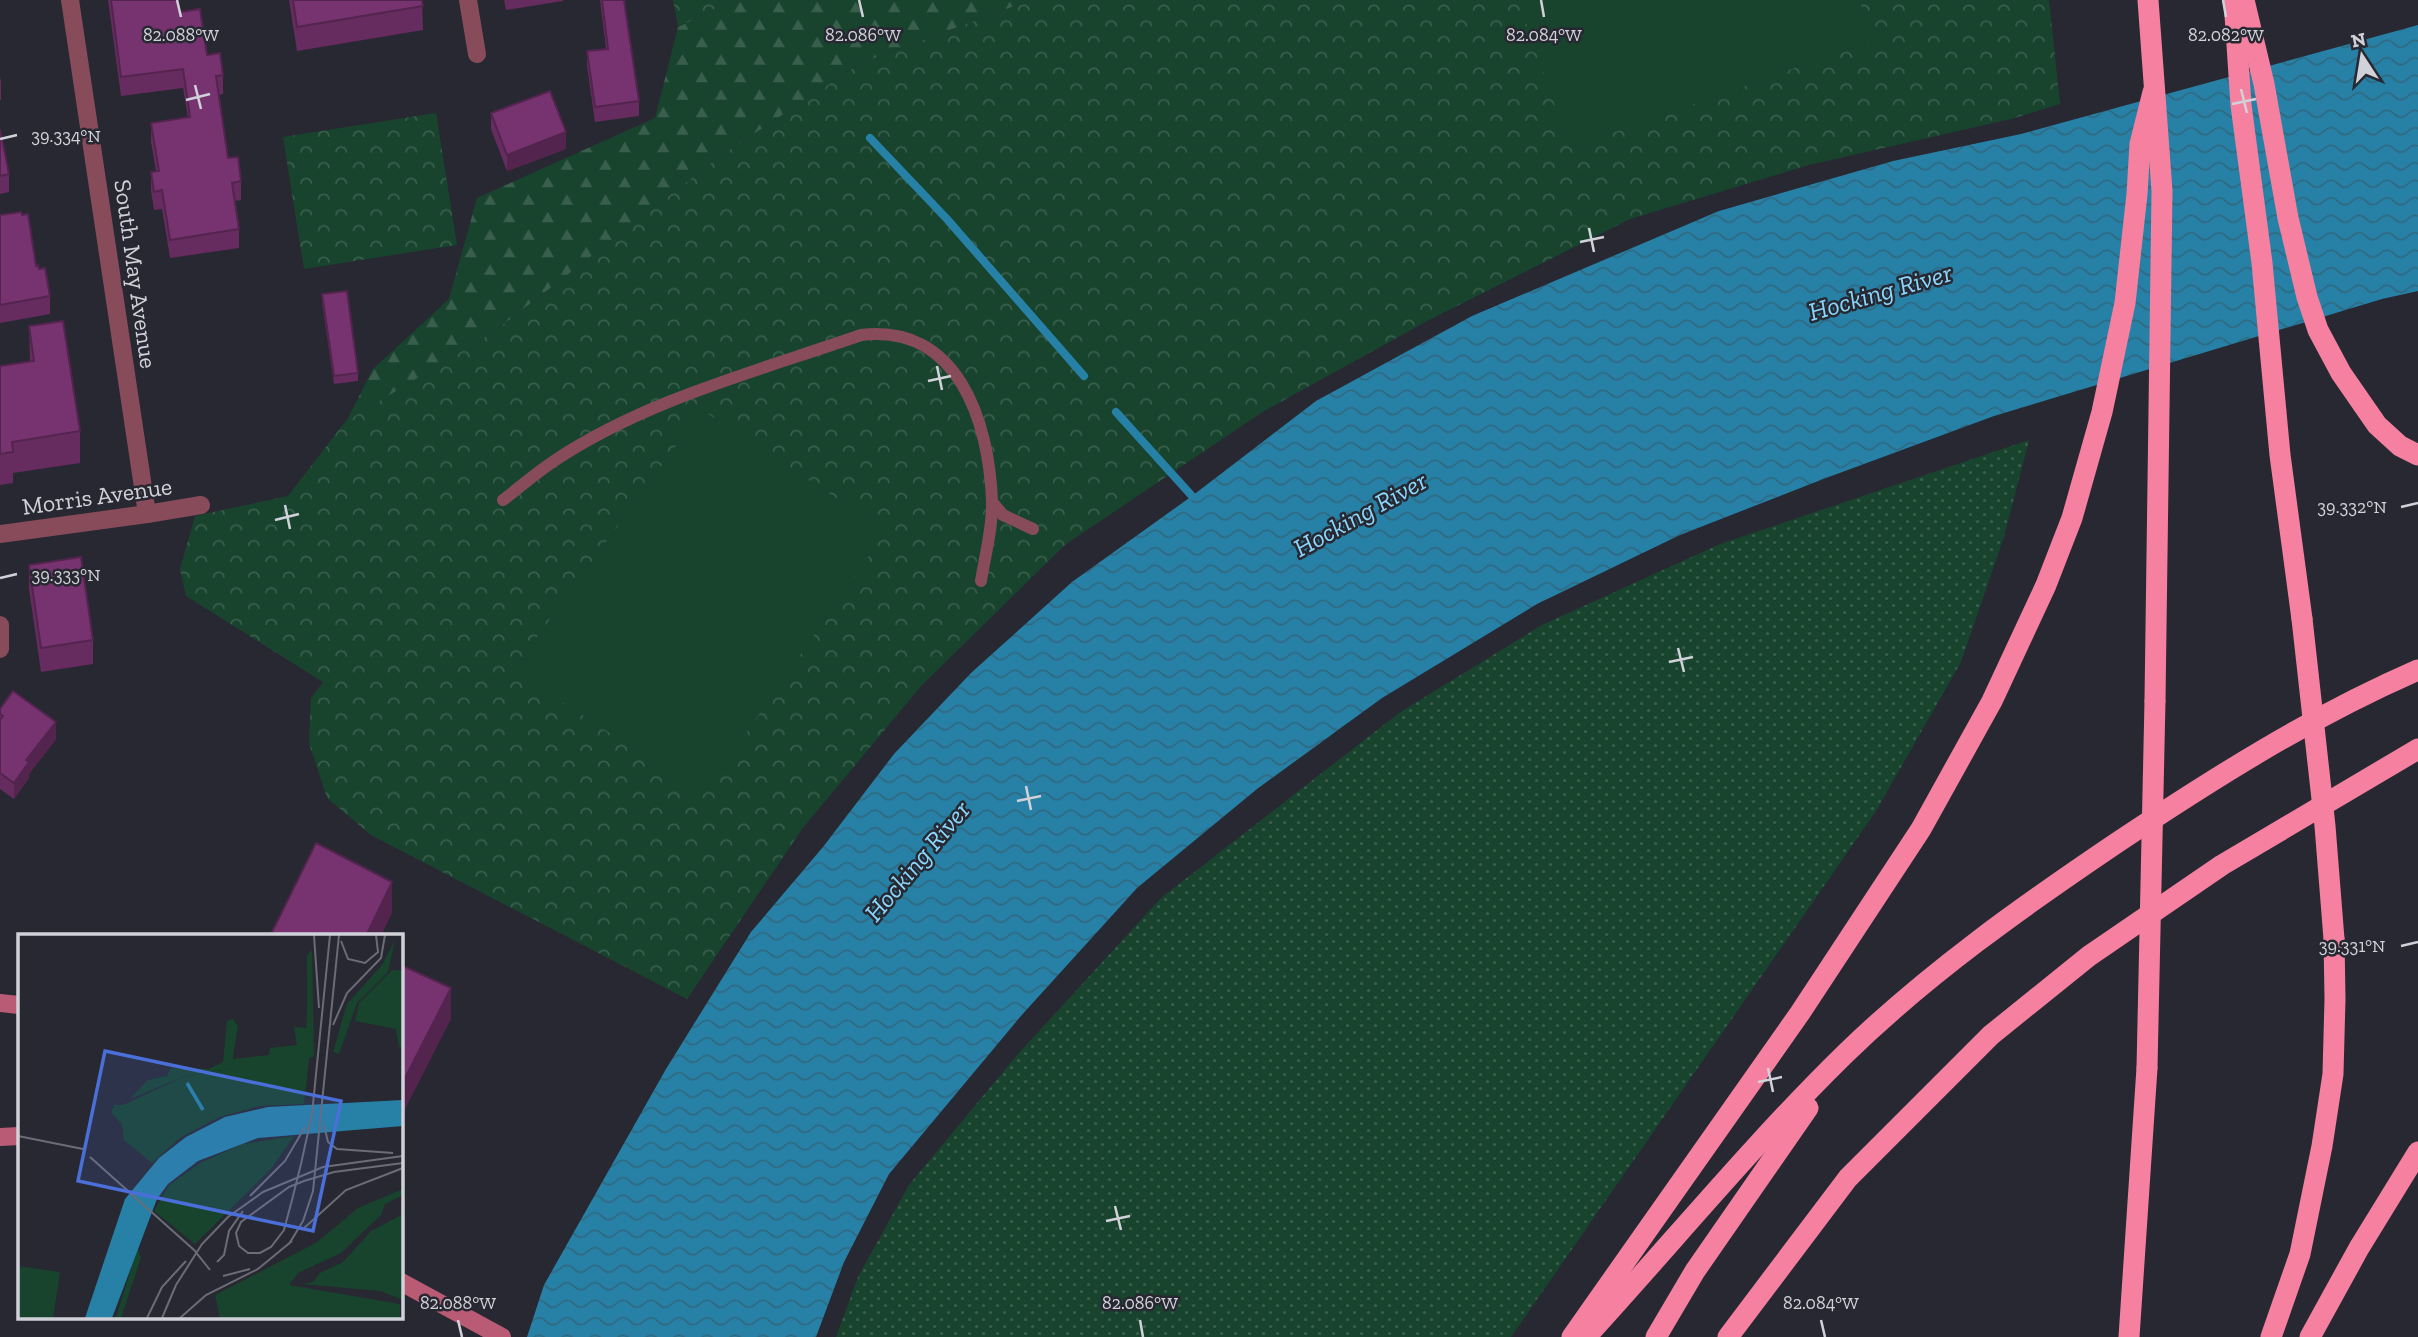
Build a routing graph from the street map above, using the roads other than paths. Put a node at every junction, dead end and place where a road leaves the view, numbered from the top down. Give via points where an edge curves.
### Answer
1 (70, 0) edge
2 (468, 0) edge
3 (2148, 0) edge
4 (2234, 0) edge
5 (2244, 0) edge
6 (477, 54) dead end
7 (2153, 92) junction
8 (2418, 455) edge
9 (503, 500) dead end
10 (992, 502) junction
11 (201, 505) dead end
12 (147, 514) junction
13 (1033, 529) dead end
14 (0, 534) edge
15 (981, 581) dead end
16 (0, 625) edge
17 (0, 649) edge
18 (2418, 670) edge
19 (2418, 749) edge
20 (0, 1003) edge
21 (18, 1005) edge
22 (1845, 1054) junction
23 (2418, 1152) edge
24 (402, 1283) edge
25 (502, 1337) edge
26 (1572, 1337) edge
27 (1586, 1337) edge
28 (1656, 1337) edge
29 (1728, 1337) edge
30 (2129, 1337) edge
31 (2271, 1337) edge
32 (2310, 1337) edge

1 - 12 street, South May Avenue
2 - 6 street
3 - 7 highway
4 - 31 highway, bridge via 2241,105 2302,618 2334,939 2333,1074 2322,1146 2300,1254
5 - 8 highway via 2288,218 2318,330 2377,425
7 - 26 highway via 2140,144 2125,303 2102,412 2072,518 1992,701 1921,829 1800,1013
7 - 30 highway, bridge via 2162,191 2155,701 2147,1068
9 - 10 lane via 555,461 635,418 861,335 882,333 901,335 929,349 955,372 974,404
10 - 13 lane via 1003,515
10 - 15 lane
11 - 12 street, Morris Avenue
12 - 14 street, Morris Avenue
16 - 17 street
18 - 22 highway via 2382,685 2215,777 2060,881 1921,985
19 - 29 highway via 2222,865 2089,956 1991,1035 1849,1178
20 - 21 main road
22 - 27 highway
22 - 28 highway via 1695,1271
23 - 32 highway
24 - 25 main road

